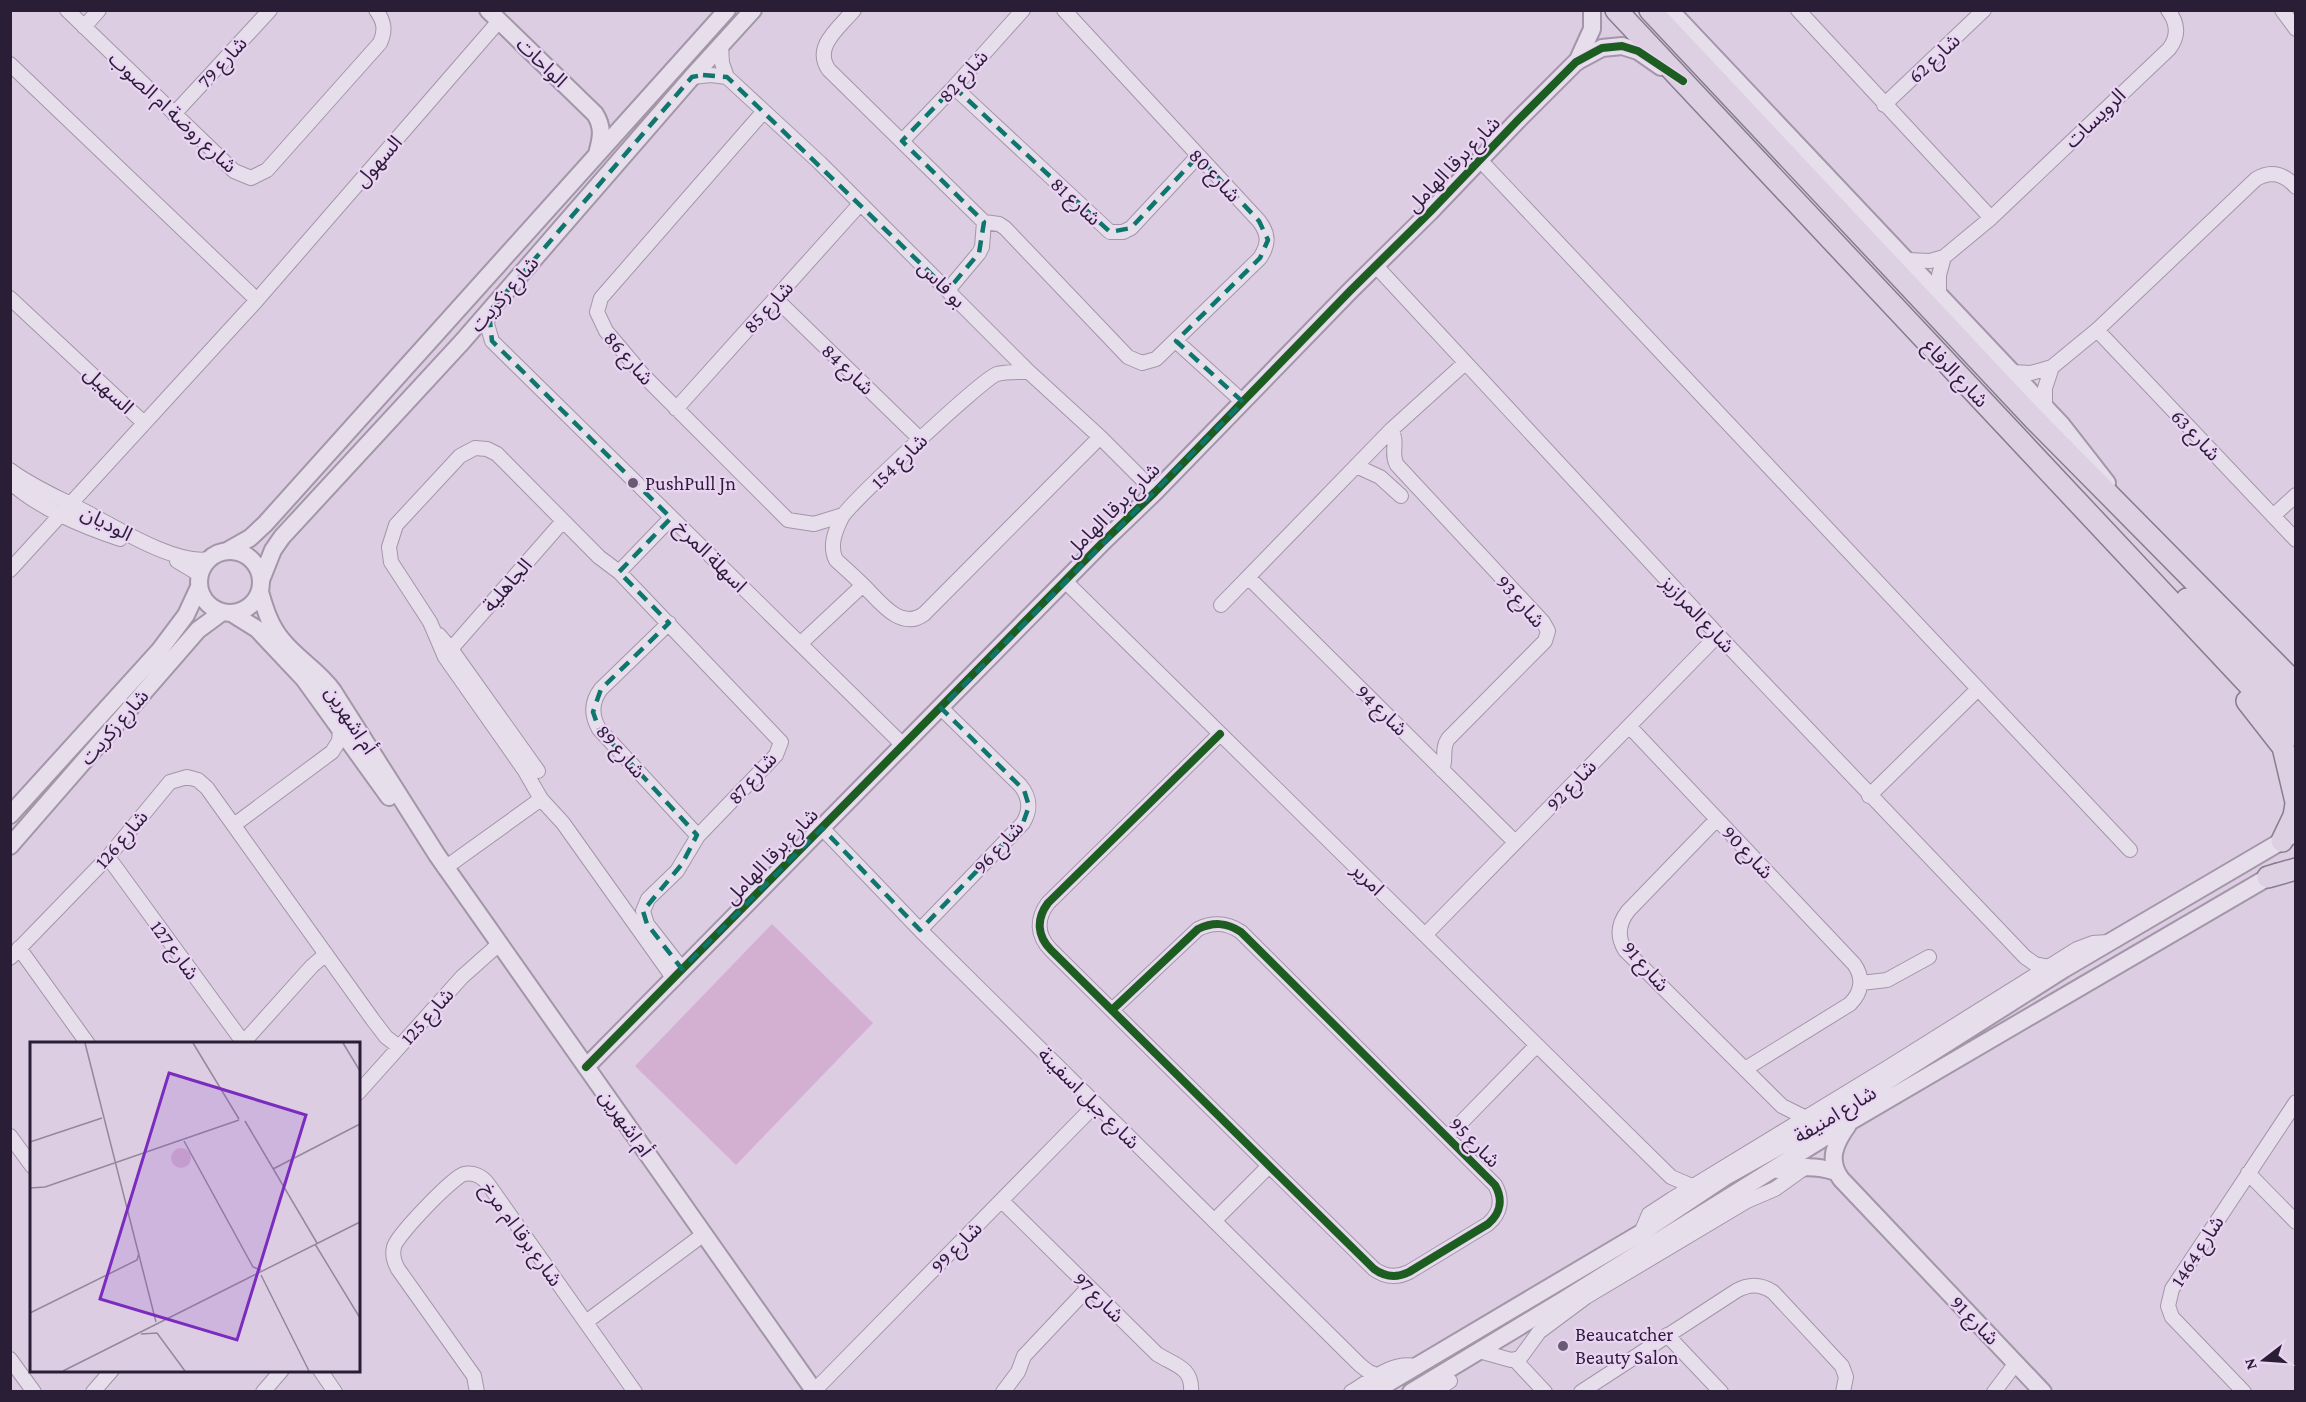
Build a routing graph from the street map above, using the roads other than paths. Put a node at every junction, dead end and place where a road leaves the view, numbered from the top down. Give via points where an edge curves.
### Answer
1 (67, 10) edge
2 (99, 10) edge
3 (270, 10) edge
4 (376, 10) edge
5 (727, 10) edge
6 (753, 10) edge
7 (855, 10) edge
8 (1023, 10) edge
9 (1064, 10) edge
10 (1592, 10) edge
11 (1616, 10) edge
12 (1650, 10) edge
13 (1798, 10) edge
14 (1984, 10) edge
15 (2168, 10) edge
16 (2282, 10) edge
17 (1672, 11) edge
18 (494, 16) edge
19 (84, 27) junction
20 (2295, 29) edge
21 (721, 45) junction
22 (1576, 62) junction
23 (10, 64) edge
24 (692, 77) junction
25 (727, 77) junction
26 (1683, 81) junction
27 (954, 87) junction
28 (1884, 105) junction
29 (637, 111) junction
30 (764, 111) junction
31 (174, 114) junction
32 (595, 114) junction
33 (902, 141) junction
34 (1198, 156) junction
35 (597, 158) junction
36 (1479, 160) junction
37 (2295, 187) edge
38 (860, 204) junction
39 (1991, 218) junction
40 (984, 222) junction
41 (1944, 257) junction
42 (1907, 260) junction
43 (1376, 266) junction
44 (948, 290) junction
45 (1939, 294) junction
46 (10, 298) edge
47 (776, 299) junction
48 (256, 300) junction
49 (489, 312) junction
50 (2097, 330) junction
51 (492, 341) junction
52 (1176, 341) junction
53 (462, 342) junction
54 (1465, 363) junction
55 (2052, 367) junction
56 (1029, 372) junction
57 (2011, 372) junction
58 (1243, 402) junction
59 (2045, 408) junction
60 (676, 409) junction
61 (144, 423) junction
62 (1392, 430) junction
63 (1100, 437) junction
64 (920, 439) junction
65 (1356, 466) junction
66 (10, 470) edge
67 (2050, 474) junction
68 (10, 482) edge
69 (1155, 492) junction
70 (2295, 495) edge
71 (1401, 496) dead end
72 (65, 509) junction
73 (2127, 514) junction
74 (843, 515) junction
75 (2273, 516) junction
76 (672, 518) junction
77 (563, 521) junction
78 (2295, 540) edge
79 (227, 551) junction
80 (209, 559) junction
81 (10, 570) edge
82 (620, 572) junction
83 (1249, 578) junction
84 (1065, 581) junction
85 (199, 583) junction
86 (863, 585) junction
87 (261, 586) junction
88 (1221, 605) dead end
89 (227, 613) junction
90 (669, 622) junction
91 (434, 631) junction
92 (1718, 635) junction
93 (800, 644) junction
94 (452, 649) junction
95 (287, 653) junction
96 (2230, 665) junction
97 (2295, 684) edge
98 (1978, 689) junction
99 (941, 708) junction
100 (2295, 711) edge
101 (1629, 726) junction
102 (340, 729) junction
103 (1220, 734) junction
104 (2295, 735) edge
105 (904, 746) junction
106 (332, 752) junction
107 (356, 752) junction
108 (1442, 770) junction
109 (538, 771) dead end
110 (1869, 796) junction
111 (542, 799) junction
112 (2295, 803) edge
113 (10, 815) edge
114 (1717, 819) junction
115 (234, 825) junction
116 (822, 828) junction
117 (698, 836) junction
118 (2289, 837) edge
119 (1515, 842) junction
120 (10, 846) edge
121 (2130, 850) dead end
122 (108, 857) junction
123 (441, 861) junction
124 (2295, 861) edge
125 (2295, 869) edge
126 (2268, 877) junction
127 (920, 930) junction
128 (1425, 934) junction
129 (2111, 942) junction
130 (499, 944) junction
131 (15, 953) edge
132 (326, 954) junction
133 (1929, 957) dead end
134 (2025, 957) junction
135 (2049, 967) junction
136 (678, 974) junction
137 (2028, 981) junction
138 (1860, 983) junction
139 (2012, 996) junction
140 (1112, 1010) junction
141 (86, 1042) edge
142 (241, 1042) edge
143 (243, 1042) edge
144 (1537, 1045) junction
145 (399, 1047) junction
146 (586, 1067) junction
147 (1745, 1069) junction
148 (360, 1091) edge
149 (2295, 1102) edge
150 (1096, 1104) junction
151 (1782, 1106) junction
152 (1804, 1117) junction
153 (1851, 1121) junction
154 (1789, 1126) junction
155 (10, 1137) edge
156 (1447, 1137) junction
157 (30, 1163) edge
158 (1269, 1166) junction
159 (1807, 1166) junction
160 (1772, 1171) junction
161 (1734, 1172) junction
162 (1836, 1172) junction
163 (2248, 1173) junction
164 (1671, 1177) junction
165 (1707, 1177) junction
166 (1692, 1186) junction
167 (1672, 1198) junction
168 (1002, 1201) junction
169 (1214, 1221) junction
170 (2295, 1222) edge
171 (1641, 1233) junction
172 (704, 1234) junction
173 (1089, 1287) junction
174 (1565, 1299) junction
175 (586, 1322) junction
176 (1548, 1325) junction
177 (1667, 1335) junction
178 (1479, 1351) junction
179 (10, 1359) edge
180 (1515, 1360) junction
181 (2016, 1363) junction
182 (111, 1372) edge
183 (281, 1372) edge
184 (321, 1372) edge
185 (1450, 1381) dead end
186 (1366, 1386) edge
187 (815, 1391) edge
188 (33, 1392) edge
189 (93, 1392) edge
190 (263, 1392) edge
191 (335, 1392) edge
192 (477, 1392) edge
193 (635, 1392) edge
194 (1003, 1392) edge
195 (1191, 1392) edge
196 (1411, 1392) edge
197 (1433, 1392) edge
198 (1545, 1392) edge
199 (1581, 1392) edge
200 (1721, 1392) edge
201 (1843, 1392) edge
202 (1994, 1392) edge
203 (2043, 1392) edge
204 (2244, 1392) edge

1 - 19 street, شارع روضة ام الصوب
2 - 19 street
3 - 31 street, شارع 79
4 - 31 street, شارع روضة ام الصوب via 383,22 380,43 262,174 250,178 239,175
5 - 29 street, شارع زكريت
6 - 21 street, شارع زكريت
7 - 33 street, شارع 80 via 827,42 824,61
8 - 27 street, شارع 82
9 - 34 street, شارع 80
10 - 22 street, شارع برقا الهامل via 1592,29
11 - 26 main road, شارع الرفاع
12 - 73 main road, شارع الرفاع
13 - 28 street
14 - 28 street, شارع 62
15 - 39 street, الرويسات via 2176,29 2169,49
16 - 20 street
17 - 42 street, شارع الرفاع
18 - 32 street, الواحات
18 - 48 street, السهول
19 - 31 street, شارع روضة ام الصوب
21 - 24 street, شارع زكريت
21 - 25 street
22 - 26 street, شارع برقا الهامل via 1602,48 1622,46 1638,51
22 - 36 street, شارع برقا الهامل
23 - 48 street
24 - 25 street
24 - 49 street, شارع زكريت
25 - 30 street, بو فاس
26 - 67 main road, شارع الرفاع
27 - 33 street, شارع 82
27 - 34 street, شارع 81 via 1110,232 1131,228
28 - 39 street
29 - 32 street via 612,118
29 - 35 street, شارع زكريت
30 - 38 street, بو فاس
30 - 60 street, شارع 86 via 597,305 603,328
32 - 35 street via 602,134
33 - 40 street, شارع 80
34 - 52 street, شارع 80 via 1259,221 1267,235 1267,245 1260,258
35 - 79 street, شارع زكريت via 265,524
36 - 43 street, شارع برقا الهامل
36 - 98 street
37 - 50 street via 2277,174 2256,179
38 - 44 street, بو فاس
38 - 47 street, شارع 85
39 - 41 street, الرويسات
40 - 44 street via 979,253
40 - 52 street, شارع 80 via 1005,228 1132,360 1151,361
41 - 42 street
41 - 45 street
42 - 45 street, شارع الرفاع
43 - 54 street, شارع المرازيز
43 - 58 street, شارع برقا الهامل
44 - 56 street, بو فاس
45 - 57 street, شارع الرفاع
46 - 61 street, السهيل
47 - 60 street, شارع 85
47 - 64 street, شارع 84
48 - 61 street, السهول
49 - 51 street via 487,324
49 - 53 street, شارع زكريت
50 - 55 street
50 - 75 street, شارع 63
51 - 53 street
51 - 76 street, اسهلة المرخ
52 - 58 street
53 - 87 street, شارع زكريت via 282,537 269,558
54 - 62 street
54 - 92 street, شارع المرازيز
55 - 57 street via 2031,373
55 - 59 street via 2045,388
56 - 63 street, بو فاس
56 - 64 street, شارع 154 via 992,377
57 - 59 street, شارع الرفاع
58 - 69 street, شارع برقا الهامل
59 - 73 street, شارع الرفاع via 2089,458
60 - 74 street, شارع 86 via 788,520 814,524
61 - 72 street, السهيل
62 - 65 street
62 - 108 street, شارع 93 via 1397,465 1548,631 1545,641 1448,739
63 - 69 street, بو فاس
63 - 86 street via 920,617 908,619 892,614
64 - 74 street, شارع 154
65 - 71 street via 1380,477
65 - 83 street
66 - 72 street, الوديان
67 - 96 main road, شارع الرفاع
67 - 100 main road via 2122,531
68 - 72 street, الوديان via 31,497
69 - 84 street, شارع برقا الهامل
70 - 75 street
72 - 80 street, الوديان via 185,558
72 - 81 street, السهيل
72 - 85 street, الوديان via 180,563 196,573
73 - 97 main road, شارع الرفاع
74 - 86 street, شارع 154 via 832,543 837,560
75 - 78 street, شارع 63
76 - 82 street
76 - 93 street, اسهلة المرخ
77 - 82 street, شارع 87
77 - 91 street, شارع 87 via 497,454 475,448 460,456 396,525 389,547 394,569
77 - 94 street, الجاهلية
79 - 80 street
79 - 87 street via 243,554 256,564
80 - 85 street
82 - 90 street, شارع 87
83 - 88 street
83 - 108 street, شارع 94
84 - 99 street, شارع برقا الهامل
84 - 103 street, امرير
85 - 89 street via 209,606
85 - 113 street, شارع زكريت via 186,615 159,651
86 - 93 street
87 - 89 street via 250,607
87 - 95 street, أم اشهرين via 272,625
89 - 95 street, أم اشهرين via 257,629
89 - 120 street, شارع زكريت via 198,630
90 - 117 street, شارع 89 via 598,694 594,718 599,729
90 - 117 street, شارع 87 via 781,742 776,755
91 - 94 street, شارع 87
91 - 111 street, شارع 87 via 445,657
92 - 101 street, شارع 92
92 - 110 street, شارع المرازيز
93 - 105 street, اسهلة المرخ
94 - 109 street, شارع 87
95 - 102 street, أم اشهرين
95 - 123 street, أم اشهرين via 321,675 333,691
96 - 104 main road, شارع الرفاع
96 - 112 main road via 2246,698 2283,747
98 - 110 street
98 - 121 street
99 - 105 street, شارع برقا الهامل
99 - 127 street, شارع 96 via 1020,785 1029,806 1023,823
101 - 114 street, شارع 90
101 - 119 street, شارع 92
102 - 106 street
102 - 107 street, أم اشهرين
103 - 128 street, امرير
103 - 140 street, شارع 95 via 1041,914 1039,927 1046,945
105 - 116 street, شارع برقا الهامل
106 - 107 street
106 - 115 street
107 - 123 street, أم اشهرين
108 - 119 street, شارع 94
110 - 134 street, شارع المرازيز
111 - 123 street
111 - 136 street, شارع 87
112 - 118 main road
114 - 138 street, شارع 90 via 1854,964
114 - 147 street, شارع 91 via 1628,911 1619,934 1625,950
115 - 122 street, شارع 126 via 203,783 181,778 166,786
115 - 132 street, شارع 126
116 - 127 street, شارع جبل اسفينة
116 - 136 street, شارع برقا الهامل
117 - 136 street, شارع 87 via 682,864 648,899 644,911 647,924
118 - 129 street, شارع امنيفة
119 - 128 street, شارع 92
122 - 131 street, شارع 126
122 - 142 street, شارع 127
123 - 130 street, أم اشهرين
124 - 126 street, شارع امنيفة
125 - 126 main road
126 - 153 street, شارع امنيفة
127 - 150 street, شارع جبل اسفينة
128 - 144 street, امرير
129 - 135 street via 2082,947
129 - 139 street, شارع امنيفة
130 - 145 street, شارع 125 via 462,977
130 - 146 street, أم اشهرين
131 - 141 street
132 - 143 street
132 - 145 street, شارع 126 via 380,1029
133 - 138 street via 1887,980
134 - 135 street, شارع المرازيز
134 - 137 street
135 - 137 street
136 - 146 street, شارع برقا الهامل
137 - 139 street
138 - 147 street via 1858,995 1850,1004
139 - 152 street
139 - 161 street, شارع امنيفة via 1818,1125
140 - 156 street, شارع 95 via 1198,929 1215,923 1233,927
140 - 158 street, شارع 95
144 - 156 street, شارع 95
144 - 164 street, امرير
145 - 148 street, شارع 125
146 - 172 street, أم اشهرين
147 - 151 street, شارع 91
149 - 163 street, شارع 1464
150 - 168 street, شارع 99
150 - 169 street, شارع جبل اسفينة
151 - 152 street, شارع 91
151 - 154 street, شارع 91
152 - 154 street
153 - 160 street, شارع امنيفة
153 - 162 street via 1833,1151
154 - 165 street
155 - 157 street
156 - 158 street, شارع 95 via 1495,1185 1500,1197 1497,1215 1397,1276 1374,1269
158 - 169 street
159 - 160 street
159 - 162 street
159 - 176 street via 1775,1189 1747,1201 1591,1294
160 - 174 street, شارع امنيفة
161 - 165 street
161 - 171 street, شارع امنيفة
162 - 181 street, شارع 91
163 - 170 street
163 - 204 street, شارع 1464 via 2168,1300 2172,1317
164 - 166 street, امرير
164 - 167 street via 1675,1188
165 - 166 street
166 - 167 street
167 - 171 street via 1649,1214
168 - 173 street, شارع 97
168 - 187 street, شارع 99
169 - 186 street, شارع جبل اسفينة via 1369,1372
171 - 186 street, شارع امنيفة via 1415,1366
172 - 175 street
172 - 187 street, أم اشهرين
173 - 194 street via 1024,1356
173 - 195 street, شارع 97 via 1157,1354 1183,1367
174 - 176 street
174 - 178 street, شارع امنيفة
175 - 192 street, شارع برقا ام مرخ via 485,1180 471,1173 456,1177 398,1237 393,1259 474,1376
175 - 193 street, شارع برقا ام مرخ
176 - 180 street via 1534,1337 1524,1355
177 - 199 street
177 - 200 street
177 - 201 street via 1743,1287 1766,1288 1842,1366 1846,1377
178 - 180 street
178 - 196 street, شارع امنيفة
179 - 188 street
180 - 198 street
181 - 202 street
181 - 203 street, شارع 91
182 - 189 street
183 - 190 street
184 - 191 street
185 - 197 street

